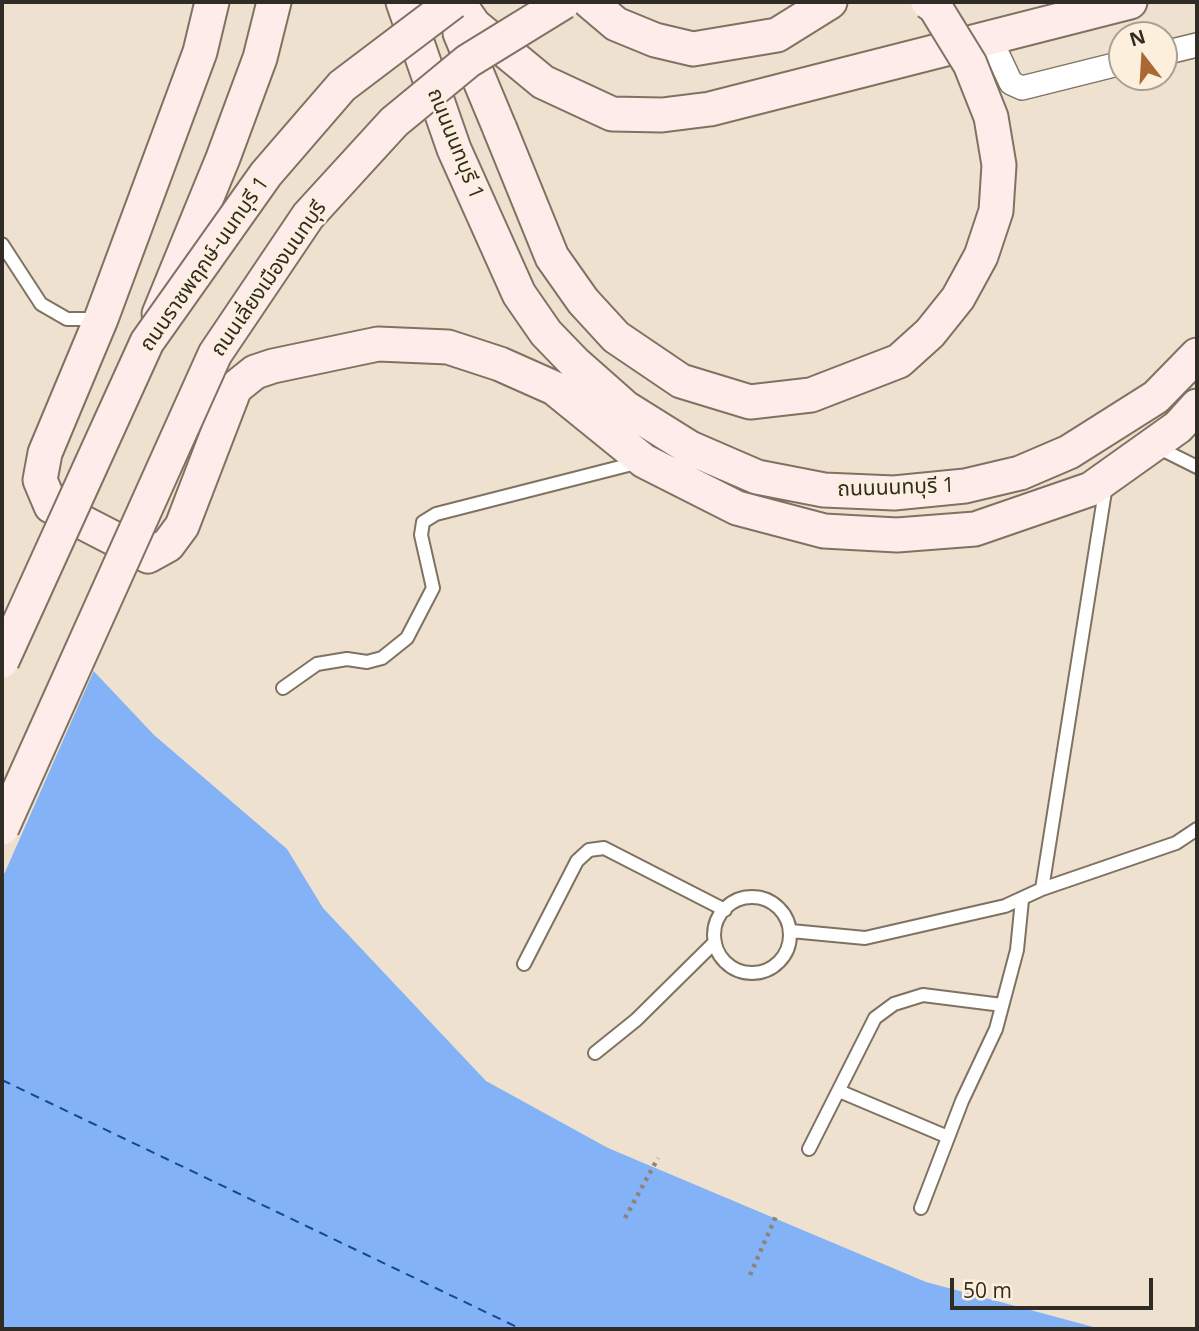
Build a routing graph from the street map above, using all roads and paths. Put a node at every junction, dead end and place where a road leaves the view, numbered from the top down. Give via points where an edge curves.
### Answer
1 (212, 2) edge
2 (274, 2) edge
3 (403, 2) edge
4 (453, 2) edge
5 (564, 2) edge
6 (590, 2) edge
7 (830, 2) edge
8 (928, 2) edge
9 (1130, 2) edge
10 (989, 36) junction
11 (1197, 45) edge
12 (1178, 50) edge
13 (1108, 66) edge
14 (2, 244) edge
15 (101, 319) junction
16 (147, 342) junction
17 (1197, 355) edge
18 (1197, 406) edge
19 (1152, 445) junction
20 (644, 461) junction
21 (1197, 467) edge
22 (1107, 477) junction
23 (2, 661) edge
24 (283, 688) dead end
25 (2, 828) edge
26 (1196, 836) edge
27 (1042, 889) junction
28 (1022, 900) junction
29 (724, 910) junction
30 (790, 931) junction
31 (715, 942) junction
32 (524, 964) dead end
33 (1002, 1005) junction
34 (595, 1054) dead end
35 (839, 1091) junction
36 (948, 1137) junction
37 (809, 1149) dead end
38 (658, 1158) dead end
39 (921, 1208) dead end
40 (776, 1216) dead end
41 (625, 1218) dead end
42 (750, 1275) dead end

1 - 15 main road via 200,52
2 - 16 main road, bridge via 260,58 232,133
3 - 17 main road, ถนนนนทบุรี 1 via 454,149 520,295 546,333 574,362 626,408 690,448 757,477 824,490 894,493 965,486 1020,473 1069,452 1156,397
4 - 8 main road, bridge via 552,257 583,301 616,337 681,381 750,402 811,395 899,360 930,333 958,298 981,256 996,211 999,165 990,117 970,64
4 - 10 main road via 543,82 612,114 662,115 710,109
4 - 16 main road, ถนนราชพฤกษ์-นนทบุรี 1, bridge via 342,86 267,174
5 - 25 main road, ถนนเลี่ยงเมืองนนทบุรี, bridge via 468,61 394,122 308,216 215,354
6 - 7 main road via 616,24 693,50 777,35
9 - 10 main road
10 - 13 street via 1010,83 1022,88
11 - 12 street
14 - 15 lane via 41,304 67,319
15 - 20 main road via 44,453 40,480 51,506 148,556 168,545 183,526 235,388 255,372 308,357 378,344 448,347 554,388
16 - 23 main road, ถนนราชพฤกษ์-นนทบุรี 1, bridge
18 - 19 main road
19 - 21 lane
19 - 22 main road
20 - 22 main road via 737,508 824,531 897,535 975,529 1091,489
20 - 24 lane via 436,514 424,522 421,535 433,588 407,638 382,658 367,663 347,659 317,664
22 - 27 lane
26 - 27 lane
27 - 28 lane
28 - 30 lane via 865,938
28 - 33 lane via 1017,950
29 - 30 lane via 748,898 768,901 787,918
29 - 31 lane via 715,929
29 - 32 lane via 604,848 589,850 577,861
30 - 31 lane via 780,962 754,973 729,965
31 - 34 lane
33 - 35 lane via 923,995 894,1004 875,1018
33 - 36 lane via 996,1029
35 - 36 lane
35 - 37 lane
36 - 39 lane
38 - 41 path
40 - 42 path

